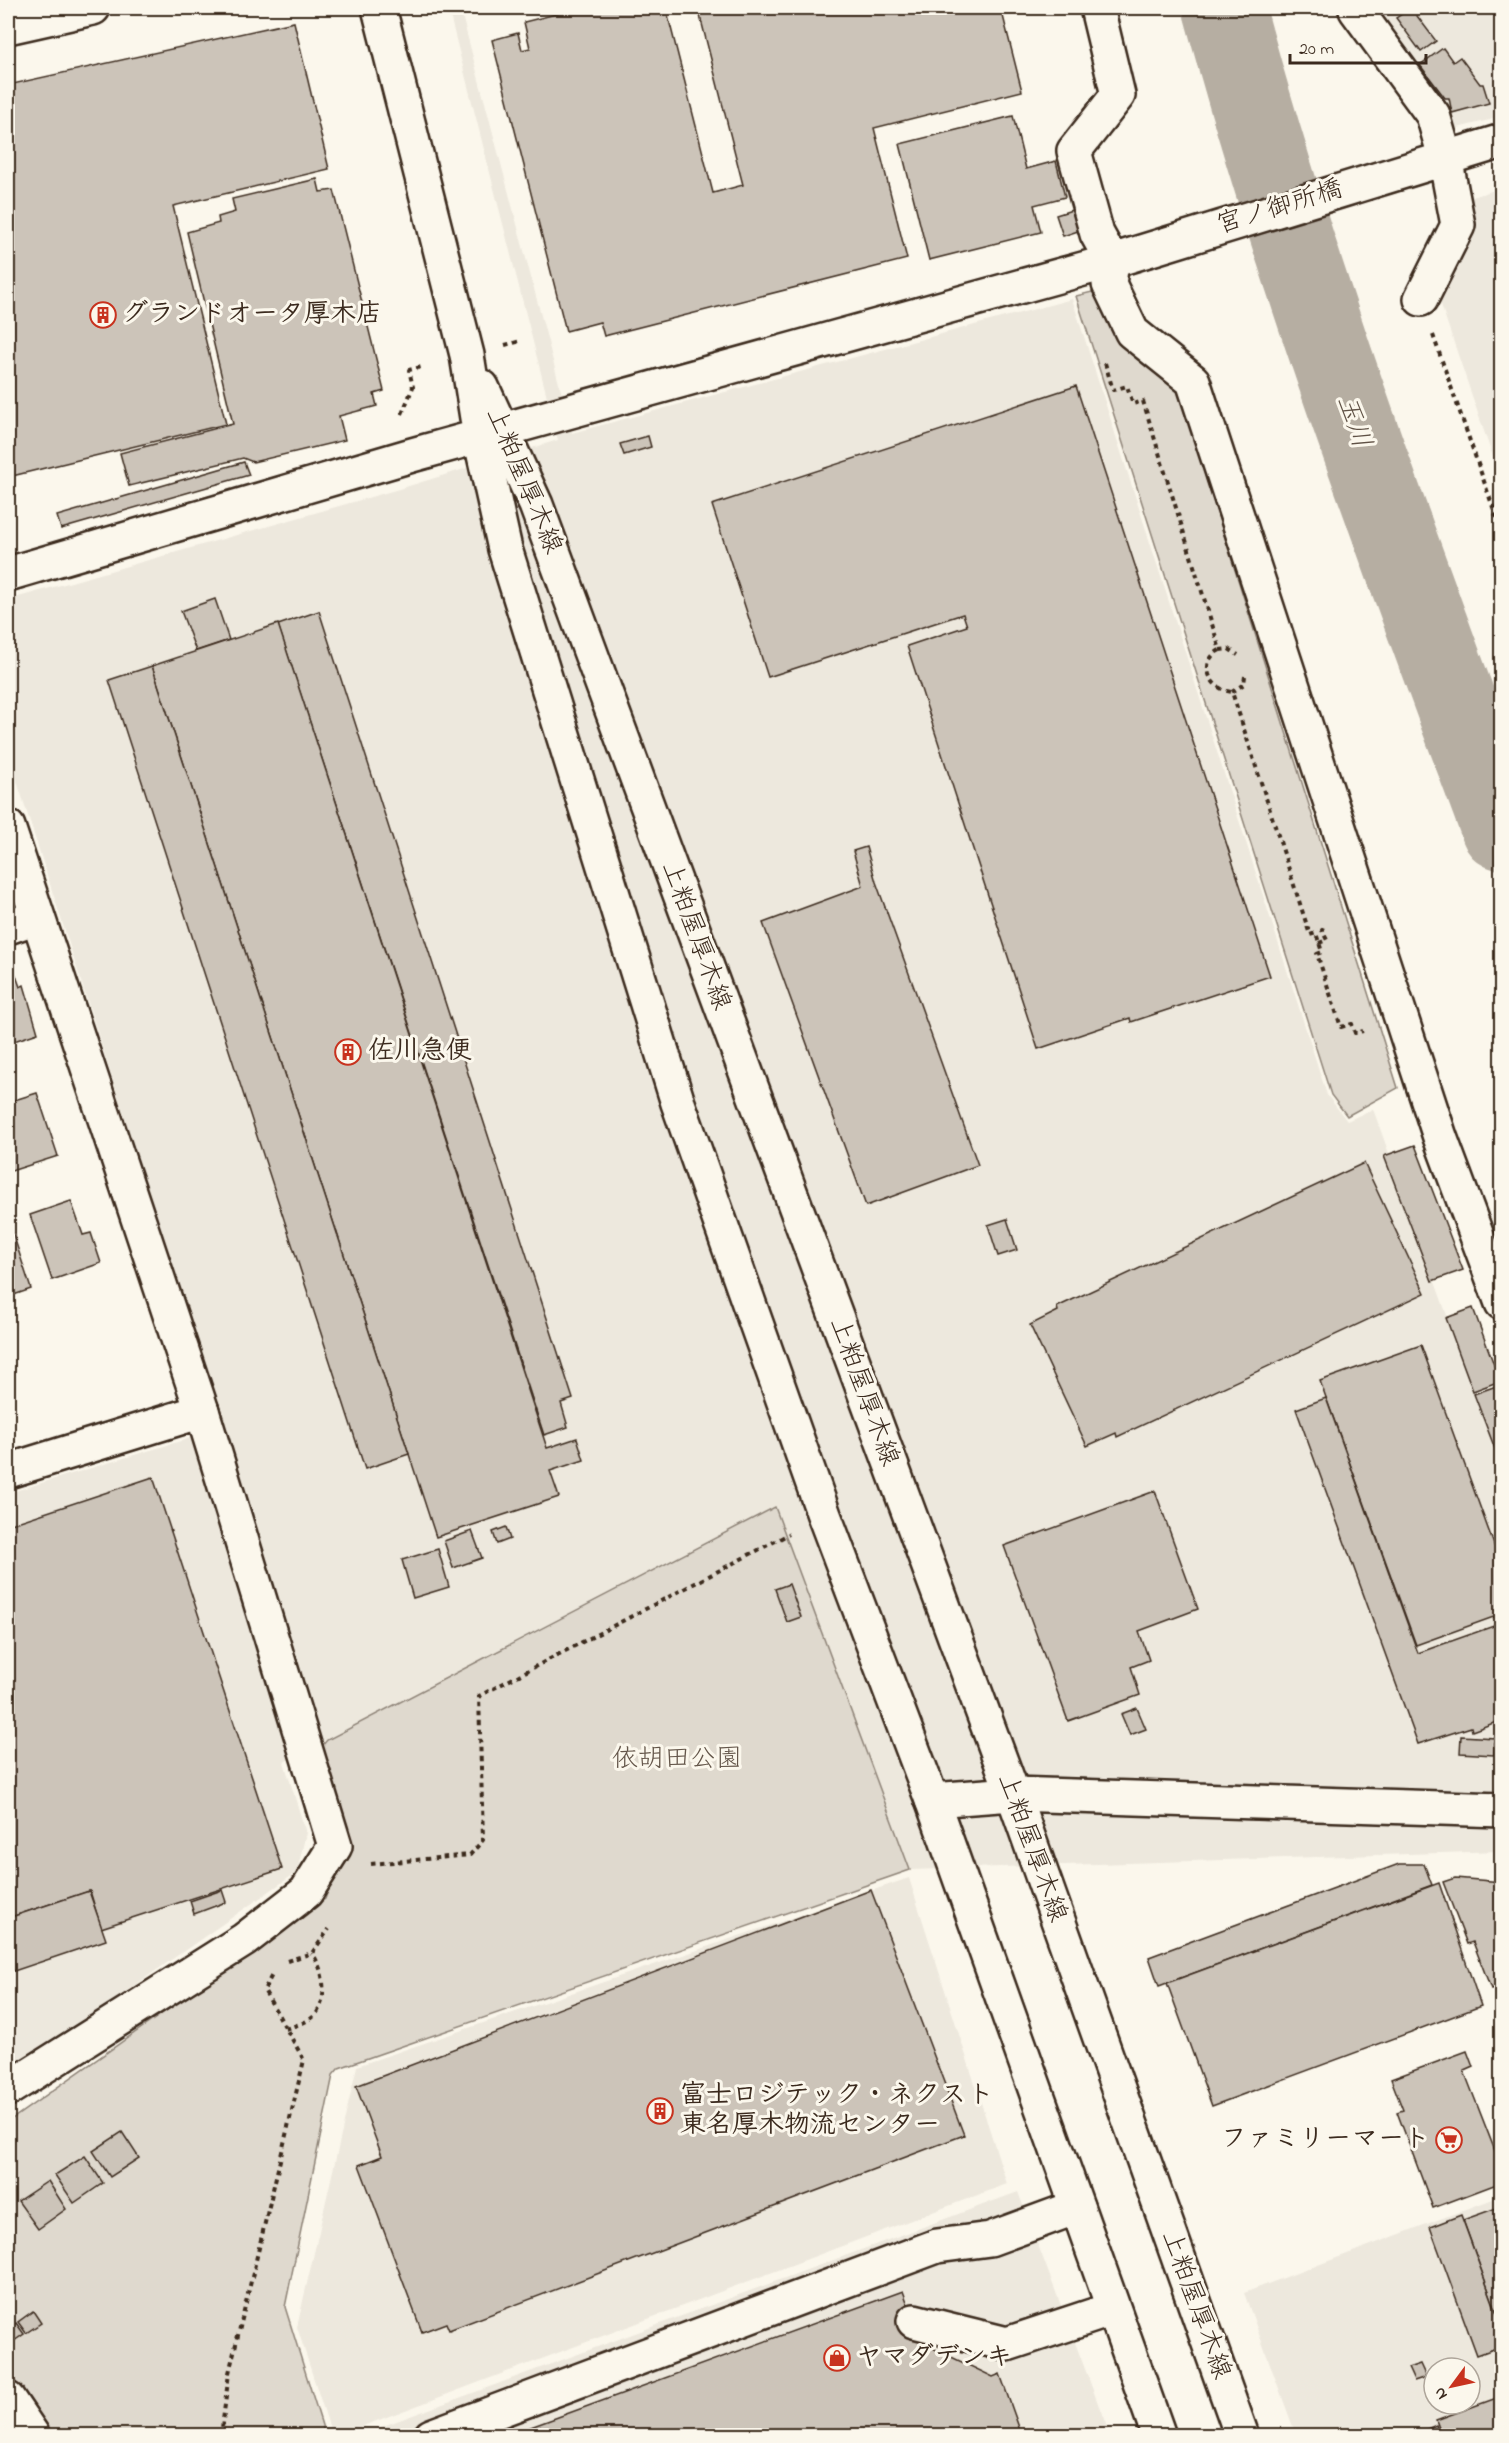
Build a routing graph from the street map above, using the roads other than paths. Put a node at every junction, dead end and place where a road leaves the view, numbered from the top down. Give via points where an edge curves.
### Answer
1 (93, 8) edge
2 (379, 8) edge
3 (1097, 8) edge
4 (1356, 10) dead end
5 (8, 27) edge
6 (1502, 141) edge
7 (1436, 160) junction
8 (1123, 257) junction
9 (1421, 299) road end
10 (492, 433) junction
11 (8, 574) edge
12 (8, 828) edge
13 (22, 922) edge
14 (1502, 1303) edge
15 (202, 1411) junction
16 (8, 1471) edge
17 (1012, 1794) junction
18 (932, 1800) junction
19 (1502, 1810) edge
20 (8, 2089) edge
21 (1077, 2207) junction
22 (1113, 2309) junction
23 (914, 2321) dead end
24 (8, 2399) edge
25 (33, 2436) edge
26 (431, 2436) edge
27 (1159, 2436) edge
28 (1242, 2436) edge

1 - 5 street
2 - 10 street, 上粕屋厚木線 via 467,356
3 - 8 street via 1118,95 1074,151 1097,234
4 - 7 street via 1433,115
6 - 7 street, 宮ノ御所橋
7 - 8 street, 宮ノ御所橋
7 - 9 street via 1458,225
8 - 10 street, 宮ノ御所橋
8 - 14 street via 1109,284 1132,332 1193,381 1440,1137
10 - 11 street, 宮ノ御所橋
10 - 17 street, 上粕屋厚木線 via 541,516
10 - 18 street, 上粕屋厚木線 via 505,549 678,1103 824,1515
12 - 13 street
13 - 15 street
15 - 16 street
15 - 20 street via 335,1846 306,1892 244,1940
17 - 18 street
17 - 19 street
17 - 28 street, 上粕屋厚木線
18 - 21 street, 上粕屋厚木線
21 - 22 street, 上粕屋厚木線
21 - 26 street via 990,2239 937,2246
22 - 23 street via 1007,2344
22 - 27 street, 上粕屋厚木線
24 - 25 street

